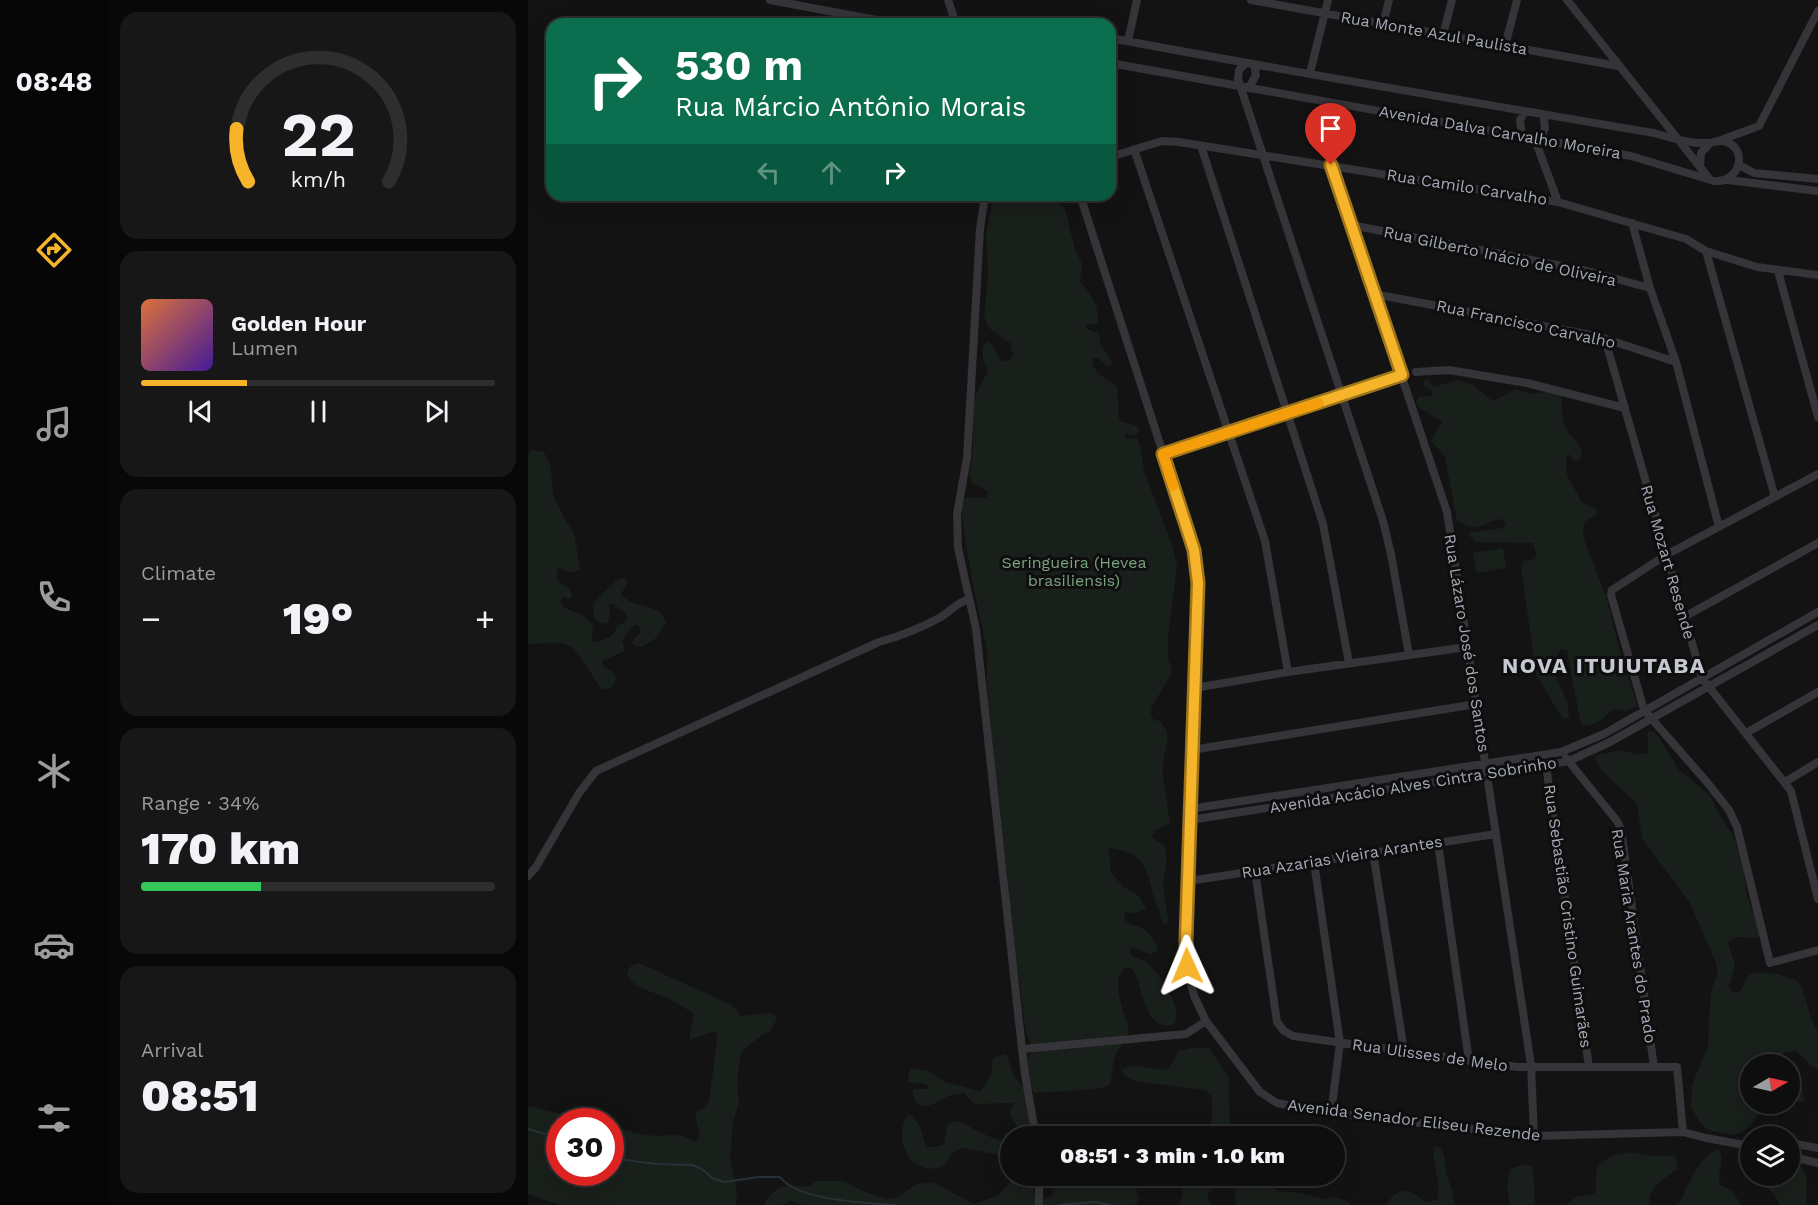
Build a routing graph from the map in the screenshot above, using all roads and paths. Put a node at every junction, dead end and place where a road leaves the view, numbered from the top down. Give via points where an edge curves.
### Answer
1 (770, 0) edge
2 (948, 0) edge
3 (1137, 0) edge
4 (1251, 0) edge
5 (1328, 0) edge
6 (1389, 0) edge
7 (1452, 0) edge
8 (1517, 0) edge
9 (1567, 0) edge
10 (1263, 1) edge
11 (1818, 11) edge
12 (1324, 13) junction
13 (865, 18) edge
14 (954, 18) edge
15 (1383, 24) junction
16 (1443, 34) junction
17 (1116, 39) edge
18 (1128, 41) junction
19 (1505, 46) junction
20 (1116, 64) edge
21 (1245, 64) junction
22 (1254, 65) junction
23 (1618, 66) junction
24 (1310, 73) junction
25 (1245, 87) junction
26 (1525, 111) junction
27 (1543, 114) junction
28 (1658, 116) junction
29 (1654, 134) junction
30 (1522, 135) junction
31 (1538, 138) junction
32 (1678, 140) junction
33 (1719, 141) junction
34 (1710, 143) junction
35 (1201, 146) junction
36 (1134, 149) junction
37 (1116, 155) edge
38 (1263, 156) junction
39 (1331, 165) junction
40 (1739, 165) junction
41 (1700, 167) junction
42 (1710, 179) junction
43 (1818, 179) edge
44 (1728, 180) junction
45 (1818, 191) edge
46 (984, 201) edge
47 (1082, 201) edge
48 (1558, 202) junction
49 (1632, 223) junction
50 (1351, 225) junction
51 (1706, 251) junction
52 (1778, 271) junction
53 (1818, 275) edge
54 (1650, 288) junction
55 (1374, 294) junction
56 (1605, 339) junction
57 (1676, 362) junction
58 (1416, 372) dead end
59 (1402, 375) junction
60 (1341, 395) junction
61 (1625, 408) junction
62 (1287, 413) junction
63 (1818, 417) edge
64 (1227, 432) junction
65 (1163, 454) junction
66 (1818, 474) edge
67 (1775, 497) junction
68 (1719, 527) junction
69 (1818, 543) edge
70 (1666, 555) junction
71 (969, 599) junction
72 (1818, 612) edge
73 (1684, 617) junction
74 (1818, 625) edge
75 (1467, 647) junction
76 (1409, 655) junction
77 (1349, 663) junction
78 (1288, 672) junction
79 (1702, 678) junction
80 (1707, 687) junction
81 (1195, 688) junction
82 (1818, 692) edge
83 (1476, 704) junction
84 (1644, 710) junction
85 (1649, 718) junction
86 (1746, 733) junction
87 (1192, 750) junction
88 (1561, 752) junction
89 (1569, 761) junction
90 (1818, 762) edge
91 (1485, 764) junction
92 (1546, 765) junction
93 (1487, 774) junction
94 (1785, 782) junction
95 (1190, 809) junction
96 (1190, 820) junction
97 (1496, 834) junction
98 (1438, 843) junction
99 (1373, 852) junction
100 (1314, 861) junction
101 (1255, 870) junction
102 (528, 876) edge
103 (1189, 880) junction
104 (1818, 899) edge
105 (1818, 950) edge
106 (1187, 966) junction
107 (1176, 968) dead end
108 (1206, 1021) junction
109 (1340, 1043) junction
110 (1022, 1049) junction
111 (1404, 1052) junction
112 (1470, 1060) junction
113 (1531, 1067) junction
114 (1589, 1067) junction
115 (1654, 1067) junction
116 (1331, 1113) junction
117 (1034, 1126) edge
118 (1683, 1132) junction
119 (1534, 1136) junction
120 (1740, 1144) edge
121 (1800, 1145) edge
122 (1818, 1148) edge
123 (1800, 1158) edge
124 (1818, 1163) edge
125 (1039, 1186) edge
126 (1039, 1204) edge

1 - 13 street
2 - 14 street
3 - 18 street
4 - 10 street, Rua Monte Azul Paulista
5 - 12 street
6 - 15 street
7 - 16 street
8 - 19 street
9 - 23 street
10 - 12 street, Rua Monte Azul Paulista
11 - 33 street via 1759,126
12 - 15 street, Rua Monte Azul Paulista
12 - 24 street
15 - 16 street, Rua Monte Azul Paulista
16 - 19 street, Rua Monte Azul Paulista
17 - 18 street, Avenida Dalva Carvalho Moreira
18 - 21 street, Avenida Dalva Carvalho Moreira
19 - 23 street, Rua Monte Azul Paulista
20 - 25 street, Avenida Dalva Carvalho Moreira
21 - 22 street, Avenida Dalva Carvalho Moreira
21 - 25 street via 1238,74
22 - 24 street, Avenida Dalva Carvalho Moreira
22 - 25 street via 1256,75
23 - 28 street
24 - 26 street, Avenida Dalva Carvalho Moreira
25 - 30 street, Avenida Dalva Carvalho Moreira
25 - 38 street
26 - 27 street, Avenida Dalva Carvalho Moreira
26 - 30 street via 1520,120
27 - 29 street, Avenida Dalva Carvalho Moreira
27 - 31 street via 1545,128
28 - 29 street
28 - 32 street
29 - 32 street, Avenida Dalva Carvalho Moreira
30 - 31 street, Avenida Dalva Carvalho Moreira
31 - 42 street, Avenida Dalva Carvalho Moreira via 1630,156
31 - 48 street
32 - 34 street, Avenida Dalva Carvalho Moreira
32 - 41 street
33 - 34 street
33 - 40 street via 1735,148
34 - 41 street via 1701,153
35 - 36 street, Rua Camilo Carvalho via 1162,141
35 - 38 street, Rua Camilo Carvalho
35 - 62 street
36 - 37 street, Rua Camilo Carvalho
36 - 64 street
38 - 39 street, Rua Camilo Carvalho
38 - 60 street
39 - 48 street, Rua Camilo Carvalho
39 - 50 street, Rua Lázaro José dos Santos
40 - 43 street via 1755,173
40 - 44 street
41 - 42 street
42 - 44 street
44 - 45 street
46 - 71 street via 967,458 957,514 958,548
47 - 65 street, Avenida Senador Eliseu Rezende
48 - 49 street, Rua Camilo Carvalho
49 - 51 street, Rua Camilo Carvalho via 1686,239
49 - 54 street
50 - 54 street, Rua Gilberto Inácio de Oliveira via 1582,270
50 - 55 street, Rua Lázaro José dos Santos
51 - 52 street, Rua Camilo Carvalho
51 - 67 street
52 - 53 street, Rua Camilo Carvalho
52 - 63 street
54 - 57 street
55 - 56 street, Rua Francisco Carvalho
55 - 59 street, Rua Lázaro José dos Santos
56 - 57 street, Rua Francisco Carvalho
56 - 61 street, Rua Mozart Resende
57 - 68 street
58 - 61 street via 1449,370 1527,382
59 - 60 street
59 - 75 street, Rua Lázaro José dos Santos via 1447,512
60 - 62 street
60 - 76 street via 1383,521
61 - 70 street, Rua Mozart Resende
62 - 64 street
62 - 77 street via 1323,524
64 - 65 street
64 - 78 street via 1265,541
65 - 81 street, Avenida Senador Eliseu Rezende via 1197,569
66 - 67 street
67 - 68 street
68 - 70 street
69 - 73 street
70 - 73 street, Rua Mozart Resende
70 - 84 street via 1611,594
71 - 102 street via 912,631 869,646 596,771
71 - 110 street via 976,629
72 - 79 street, Avenida Acácio Alves Cintra Sobrinho
73 - 79 street, Rua Mozart Resende
74 - 80 street, Avenida Acácio Alves Cintra Sobrinho
75 - 76 street
75 - 83 street, Rua Lázaro José dos Santos
76 - 77 street
77 - 78 street
78 - 81 street
79 - 80 street, Rua Mozart Resende
79 - 84 street, Avenida Acácio Alves Cintra Sobrinho
80 - 85 street, Avenida Acácio Alves Cintra Sobrinho
80 - 86 street, Rua Mozart Resende
81 - 87 street, Avenida Senador Eliseu Rezende
82 - 86 street
83 - 87 street
83 - 91 street, Rua Lázaro José dos Santos
84 - 85 street
84 - 88 street, Avenida Acácio Alves Cintra Sobrinho via 1604,734
85 - 89 street, Avenida Acácio Alves Cintra Sobrinho
85 - 105 street via 1707,781 1733,818 1770,963
86 - 94 street, Rua Mozart Resende
87 - 95 street, Avenida Senador Eliseu Rezende
88 - 89 street, Rua Maria Arantes do Prado
88 - 91 street, Avenida Acácio Alves Cintra Sobrinho
89 - 92 street, Avenida Acácio Alves Cintra Sobrinho
89 - 115 street, Rua Maria Arantes do Prado via 1621,829
90 - 94 street
91 - 93 street, Rua Lázaro José dos Santos
91 - 95 street, Avenida Acácio Alves Cintra Sobrinho
92 - 93 street, Avenida Acácio Alves Cintra Sobrinho
92 - 114 street, Rua Sebastião Cristino Guimarães
93 - 96 street, Avenida Acácio Alves Cintra Sobrinho
93 - 97 street, Rua Lázaro José dos Santos
94 - 104 street, Rua Mozart Resende via 1791,791
95 - 96 street, Avenida Senador Eliseu Rezende
96 - 103 street, Avenida Senador Eliseu Rezende
97 - 98 street, Rua Azarias Vieira Arantes
97 - 113 street, Rua Lázaro José dos Santos
98 - 99 street, Rua Azarias Vieira Arantes
98 - 112 street
99 - 100 street, Rua Azarias Vieira Arantes
99 - 111 street
100 - 101 street, Rua Azarias Vieira Arantes
100 - 109 street
101 - 103 street, Rua Azarias Vieira Arantes
101 - 109 street, Rua Ulisses de Melo via 1277,1022 1293,1036
103 - 106 street, Avenida Senador Eliseu Rezende
106 - 107 street
106 - 108 street, Avenida Senador Eliseu Rezende via 1194,998
108 - 110 street via 1186,1034
108 - 116 street, Avenida Senador Eliseu Rezende via 1260,1092 1277,1103
109 - 111 street, Rua Ulisses de Melo
109 - 116 street
110 - 117 street
111 - 112 street, Rua Ulisses de Melo
112 - 113 street, Rua Ulisses de Melo
113 - 114 street, Rua Ulisses de Melo
113 - 119 street, Rua Lázaro José dos Santos
114 - 115 street, Rua Ulisses de Melo
115 - 118 street, Rua Ulisses de Melo via 1677,1067
116 - 119 street, Avenida Senador Eliseu Rezende
118 - 119 street, Avenida Senador Eliseu Rezende
118 - 120 street, Avenida Senador Eliseu Rezende
121 - 122 street
123 - 124 street
125 - 126 street

